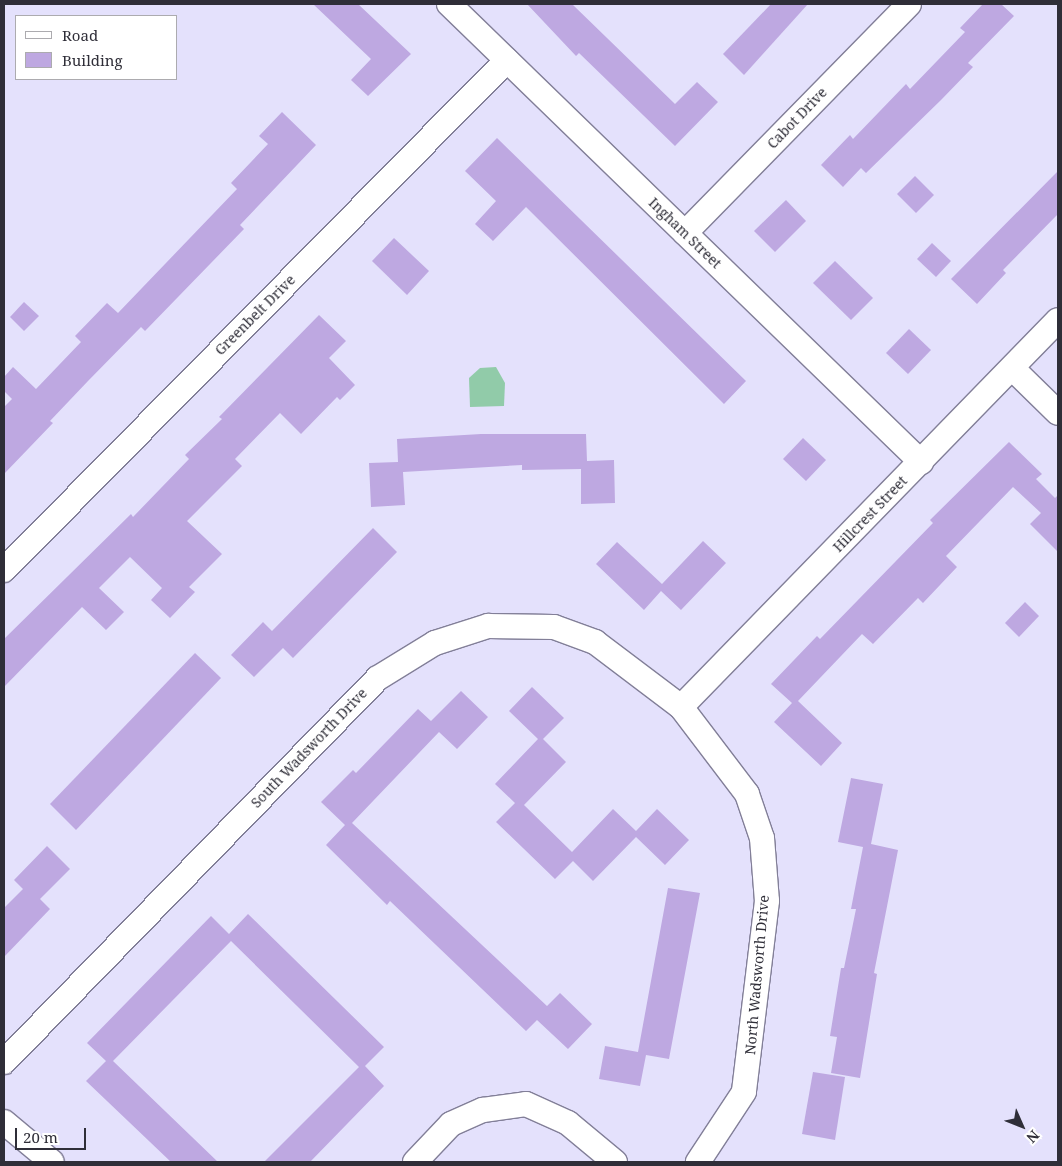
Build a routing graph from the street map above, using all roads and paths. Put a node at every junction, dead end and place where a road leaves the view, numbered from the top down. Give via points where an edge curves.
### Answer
1 (909, 4) edge
2 (458, 7) edge
3 (507, 60) junction
4 (685, 233) junction
5 (1058, 320) edge
6 (1012, 368) junction
7 (1058, 413) edge
8 (921, 462) junction
9 (4, 570) edge
10 (681, 707) junction
11 (4, 1062) edge
12 (4, 1122) edge
13 (52, 1162) edge
14 (415, 1162) edge
15 (615, 1162) edge
16 (698, 1162) edge

1 - 4 street, Cabot Drive
2 - 3 street, Ingham Street
3 - 4 street, Ingham Street
3 - 9 street, Greenbelt Drive
4 - 8 street, Ingham Street
5 - 6 street, Hillcrest Street
6 - 7 street
6 - 8 street, Hillcrest Street
8 - 10 street, Hillcrest Street
10 - 11 street, South Wadsworth Drive via 595,642 554,627 488,626 434,644 378,678
10 - 16 street, North Wadsworth Drive via 747,794 762,838 767,901 744,1092
12 - 13 street
14 - 15 street via 450,1124 483,1110 526,1104 568,1123

